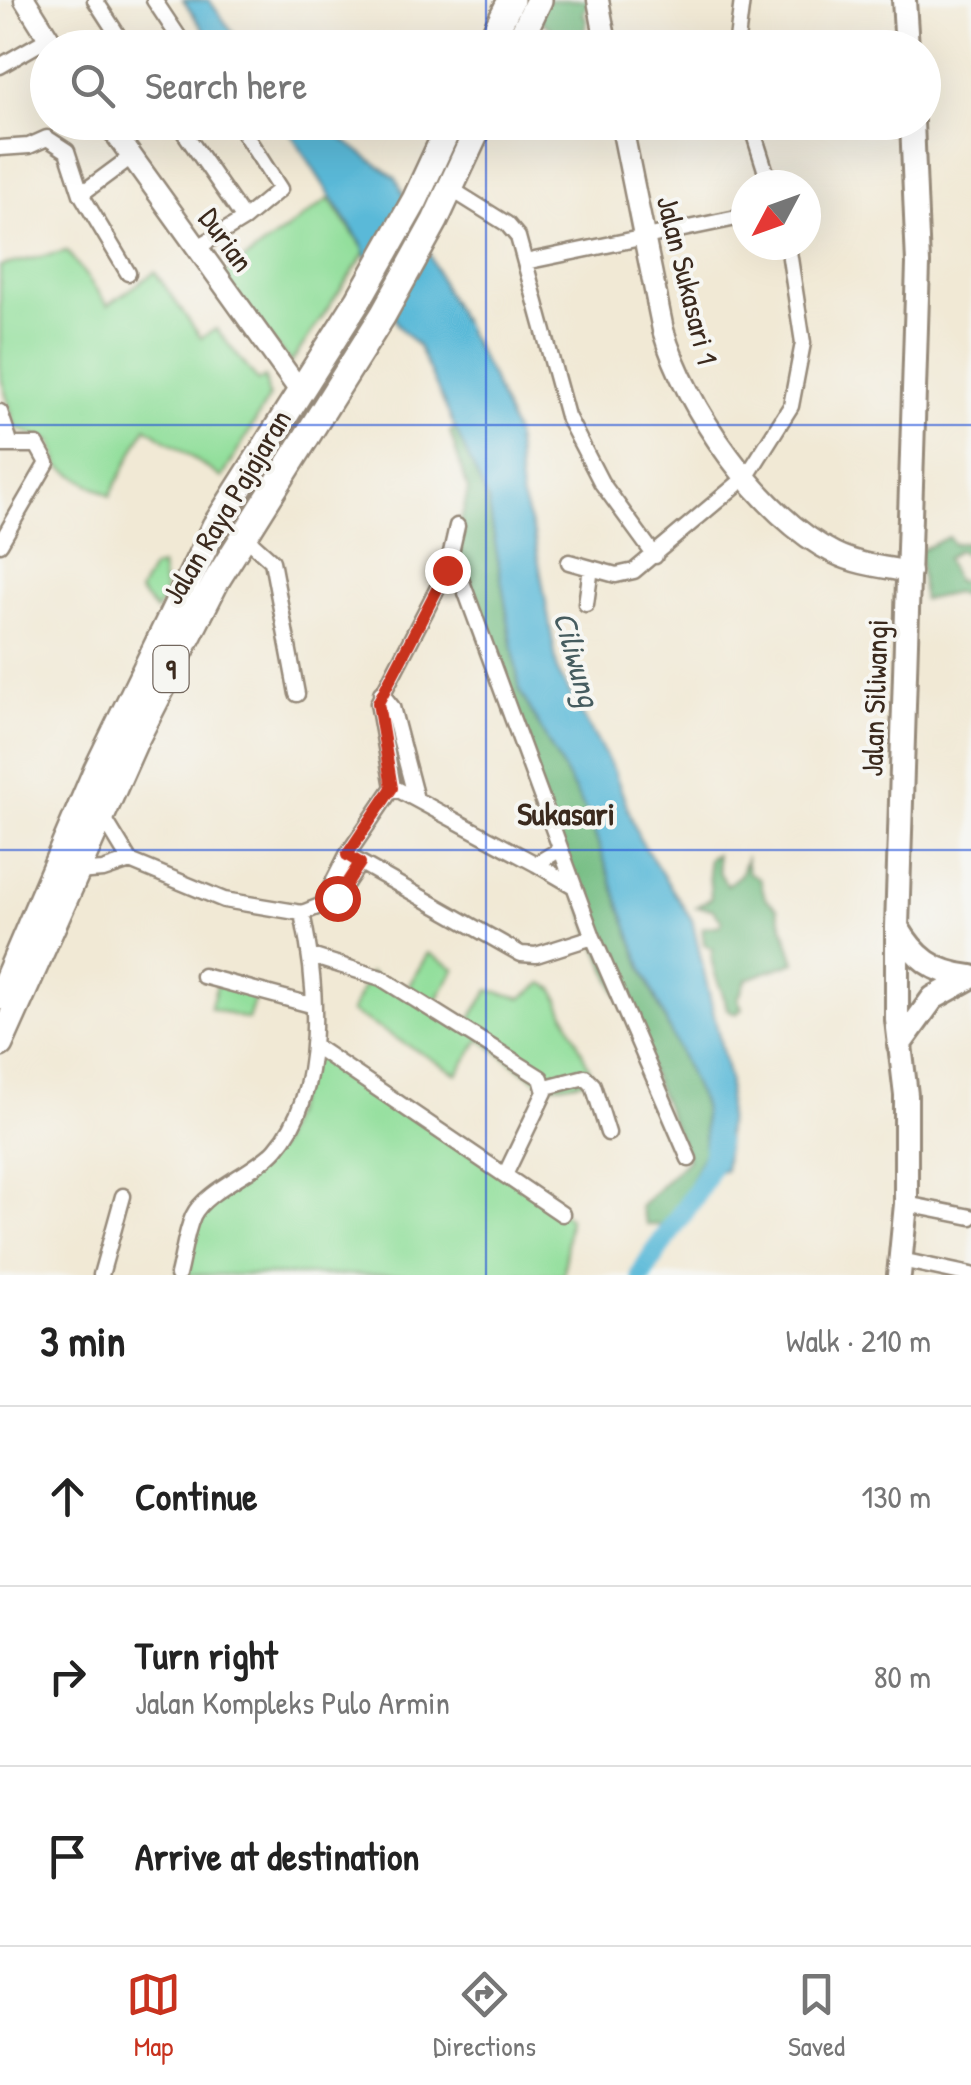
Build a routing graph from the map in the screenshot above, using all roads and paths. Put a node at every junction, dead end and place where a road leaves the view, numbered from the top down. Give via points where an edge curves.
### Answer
1 (25, 0) edge
2 (95, 0) edge
3 (154, 0) edge
4 (511, 0) edge
5 (539, 0) edge
6 (598, 0) edge
7 (742, 0) edge
8 (904, 0) edge
9 (44, 30) edge
10 (114, 30) edge
11 (174, 30) edge
12 (496, 30) edge
13 (525, 30) edge
14 (604, 30) edge
15 (738, 30) edge
16 (906, 30) edge
17 (30, 53) edge
18 (0, 66) edge
19 (42, 140) edge
20 (54, 140) edge
21 (119, 140) edge
22 (189, 140) edge
23 (249, 140) edge
24 (443, 140) edge
25 (468, 140) edge
26 (624, 140) edge
27 (756, 140) edge
28 (913, 140) edge
29 (0, 148) edge
30 (131, 157) junction
31 (765, 170) edge
32 (451, 190) junction
33 (82, 194) junction
34 (731, 219) edge
35 (244, 220) junction
36 (642, 234) junction
37 (195, 250) junction
38 (790, 260) edge
39 (525, 262) junction
40 (128, 274) dead end
41 (300, 391) junction
42 (0, 412) edge
43 (5, 443) edge
44 (747, 476) junction
45 (233, 496) junction
46 (258, 509) junction
47 (457, 526) dead end
48 (242, 534) junction
49 (0, 544) edge
50 (655, 556) junction
51 (569, 562) dead end
52 (591, 568) junction
53 (910, 572) junction
54 (454, 574) junction
55 (586, 604) dead end
56 (381, 693) junction
57 (297, 694) dead end
58 (392, 788) junction
59 (416, 799) junction
60 (102, 816) junction
61 (559, 850) junction
62 (353, 859) junction
63 (130, 860) junction
64 (536, 864) junction
65 (76, 872) junction
66 (572, 885) junction
67 (302, 913) junction
68 (897, 927) junction
69 (593, 937) junction
70 (311, 956) junction
71 (203, 976) dead end
72 (971, 977) edge
73 (0, 996) edge
74 (311, 1005) junction
75 (0, 1044) edge
76 (899, 1045) junction
77 (316, 1048) junction
78 (546, 1087) junction
79 (608, 1133) dead end
80 (689, 1159) dead end
81 (506, 1173) junction
82 (122, 1196) dead end
83 (906, 1204) junction
84 (562, 1214) dead end
85 (971, 1217) edge
86 (900, 1268) edge
87 (101, 1275) edge
88 (178, 1275) edge
89 (971, 1275) edge

1 - 9 street
2 - 10 street
3 - 11 street
4 - 12 highway
5 - 13 highway
6 - 14 street
7 - 15 street
8 - 16 main road
17 - 18 street
19 - 29 street
20 - 33 street via 71,159
21 - 30 street, Durian
22 - 35 street
23 - 35 street via 280,188
24 - 41 highway, Jalan Raya Pajajaran / 9 via 359,299
25 - 32 highway, Jalan Raya Pajajaran / 9
26 - 36 street, Jalan Sukasari 1
27 - 31 street
28 - 53 main road, Jalan Siliwangi via 918,264
30 - 33 street
30 - 37 street, Durian
32 - 39 street via 512,228
32 - 46 highway, Jalan Raya Pajajaran / 9 via 382,315
33 - 40 street
34 - 36 street
35 - 37 street
36 - 39 street
36 - 44 street, Jalan Sukasari 1 via 672,361 698,414
37 - 41 street, Durian
38 - 44 street via 803,343 798,388
39 - 50 street via 577,439
41 - 45 highway, Jalan Raya Pajajaran / 9
42 - 43 street
43 - 49 street via 37,445 47,463
44 - 50 street
44 - 53 street, Jalan Sukasari 1 via 830,551
45 - 46 highway
45 - 73 highway, Jalan Raya Pajajaran / 9 via 97,770
46 - 48 highway, Jalan Raya Pajajaran / 9
47 - 54 street via 455,548 463,560
48 - 57 street via 272,561
48 - 60 highway, Jalan Raya Pajajaran / 9
50 - 52 street via 624,574
51 - 52 street
52 - 55 street
53 - 68 main road, Jalan Siliwangi
54 - 56 street
54 - 61 street
56 - 58 street
56 - 59 street via 392,707
58 - 59 street
58 - 62 street
59 - 64 street
60 - 63 street
60 - 65 highway, Jalan Raya Pajajaran / 9
61 - 64 street
61 - 66 street
62 - 67 street via 321,906
62 - 69 street via 521,954
63 - 65 street
63 - 67 street via 224,900
64 - 66 street
65 - 75 highway, Jalan Raya Pajajaran / 9
66 - 69 street
67 - 70 street
68 - 72 main road via 918,958 940,972
68 - 76 main road, Jalan Siliwangi
69 - 80 street
70 - 74 street
70 - 78 street via 400,988
71 - 74 street
72 - 76 main road via 933,998
74 - 77 street
76 - 83 main road, Jalan Siliwangi
77 - 81 street
77 - 88 street via 278,1146 199,1208
78 - 79 street via 585,1077
78 - 81 street
81 - 84 street
82 - 87 street
83 - 85 street
83 - 86 main road, Jalan Siliwangi
86 - 89 street

